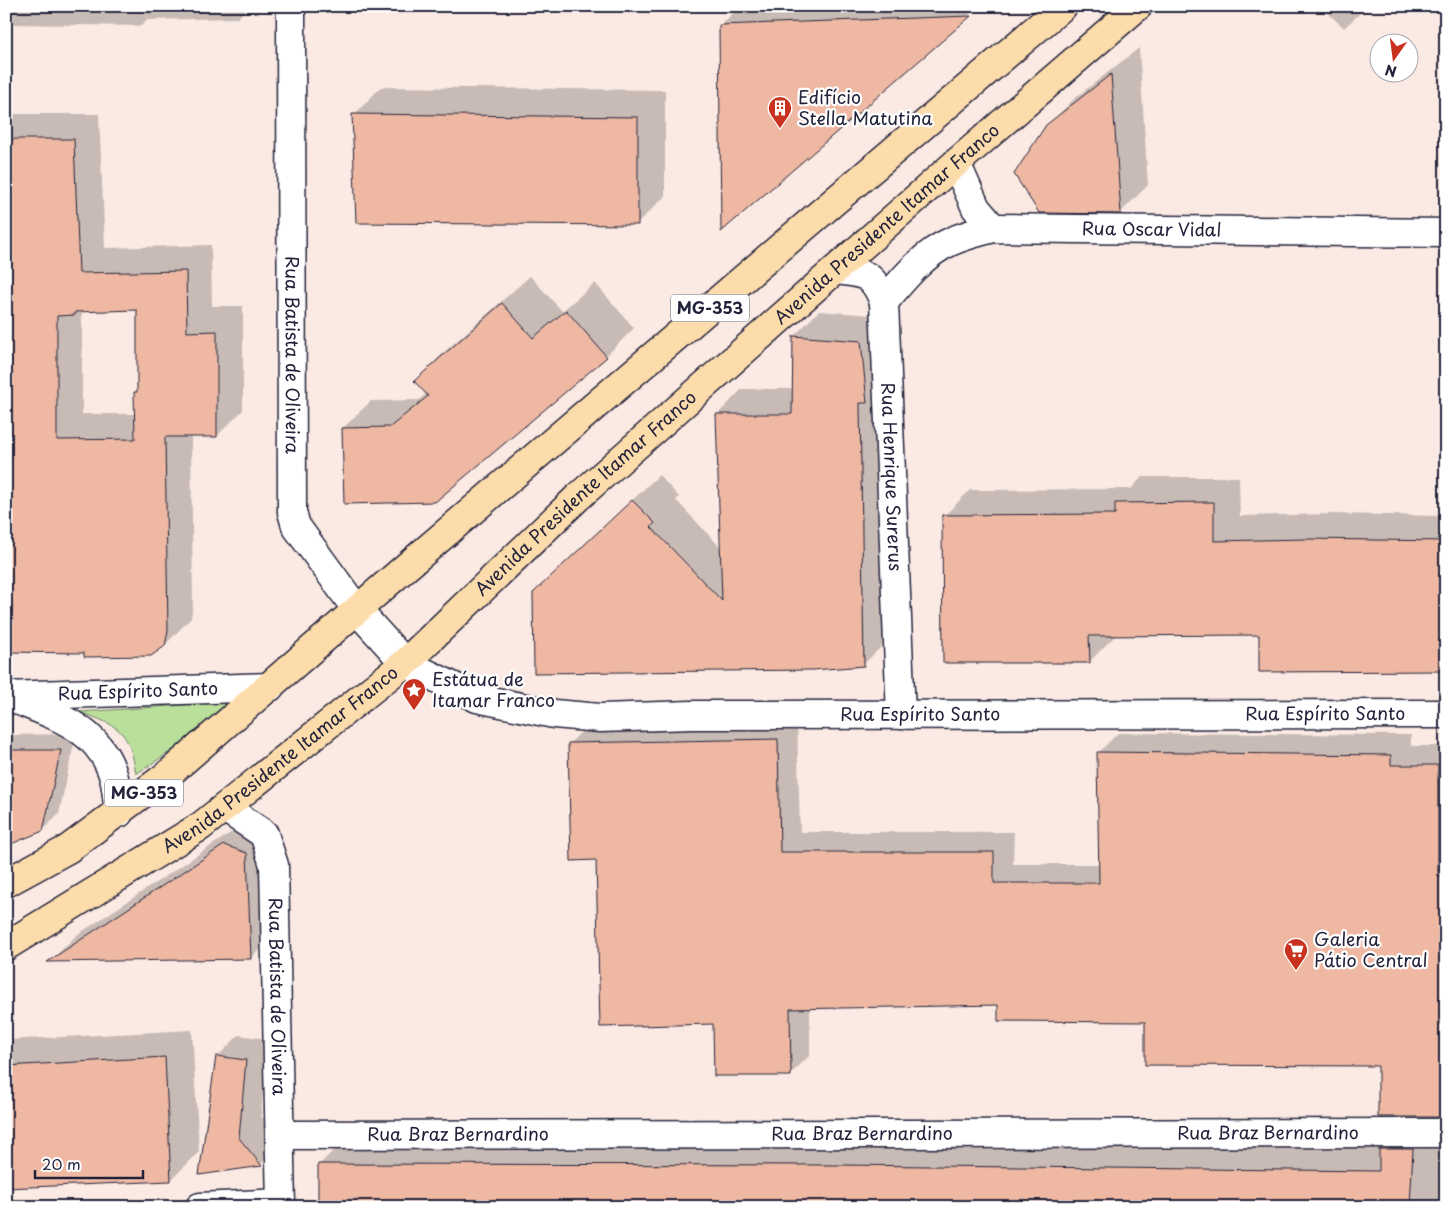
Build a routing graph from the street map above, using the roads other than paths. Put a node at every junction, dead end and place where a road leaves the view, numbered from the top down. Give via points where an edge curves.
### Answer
1 (291, 6) edge
2 (1063, 6) edge
3 (1138, 6) edge
4 (956, 163) junction
5 (993, 228) junction
6 (1446, 233) edge
7 (836, 270) junction
8 (884, 302) junction
9 (357, 610) junction
10 (405, 663) junction
11 (270, 687) junction
12 (6, 696) edge
13 (1446, 714) edge
14 (901, 715) junction
15 (225, 808) junction
16 (119, 812) junction
17 (6, 883) edge
18 (6, 946) edge
19 (1446, 1133) edge
20 (280, 1135) junction
21 (281, 1205) edge
22 (200, 1207) edge

1 - 9 street, Rua Batista de Oliveira via 292,512 296,526
2 - 9 main road, MG-353
3 - 4 main road, Avenida Presidente Itamar Franco
4 - 5 street via 976,208
4 - 7 main road, Avenida Presidente Itamar Franco
5 - 6 street, Rua Oscar Vidal
5 - 8 street, Rua Oscar Vidal via 952,241 931,254
7 - 8 street, Rua Henrique Surerus via 865,274 878,287
7 - 10 main road, Avenida Presidente Itamar Franco via 577,498
8 - 14 street, Rua Henrique Surerus
9 - 10 street, Rua Batista de Oliveira
9 - 11 main road, MG-353
10 - 14 street, Rua Espírito Santo via 478,698 554,714 600,718
10 - 15 main road, Avenida Presidente Itamar Franco
11 - 12 street, Rua Espírito Santo
11 - 16 main road, MG-353
12 - 16 street, Rua Espírito Santo via 69,720 99,746 114,778
13 - 14 street, Rua Espírito Santo
15 - 18 main road, Avenida Presidente Itamar Franco
15 - 20 street, Rua Batista de Oliveira via 264,834 274,865
16 - 17 main road, MG-353 via 68,848
19 - 20 street, Rua Braz Bernardino
20 - 21 street, Rua Batista de Oliveira
21 - 22 street

